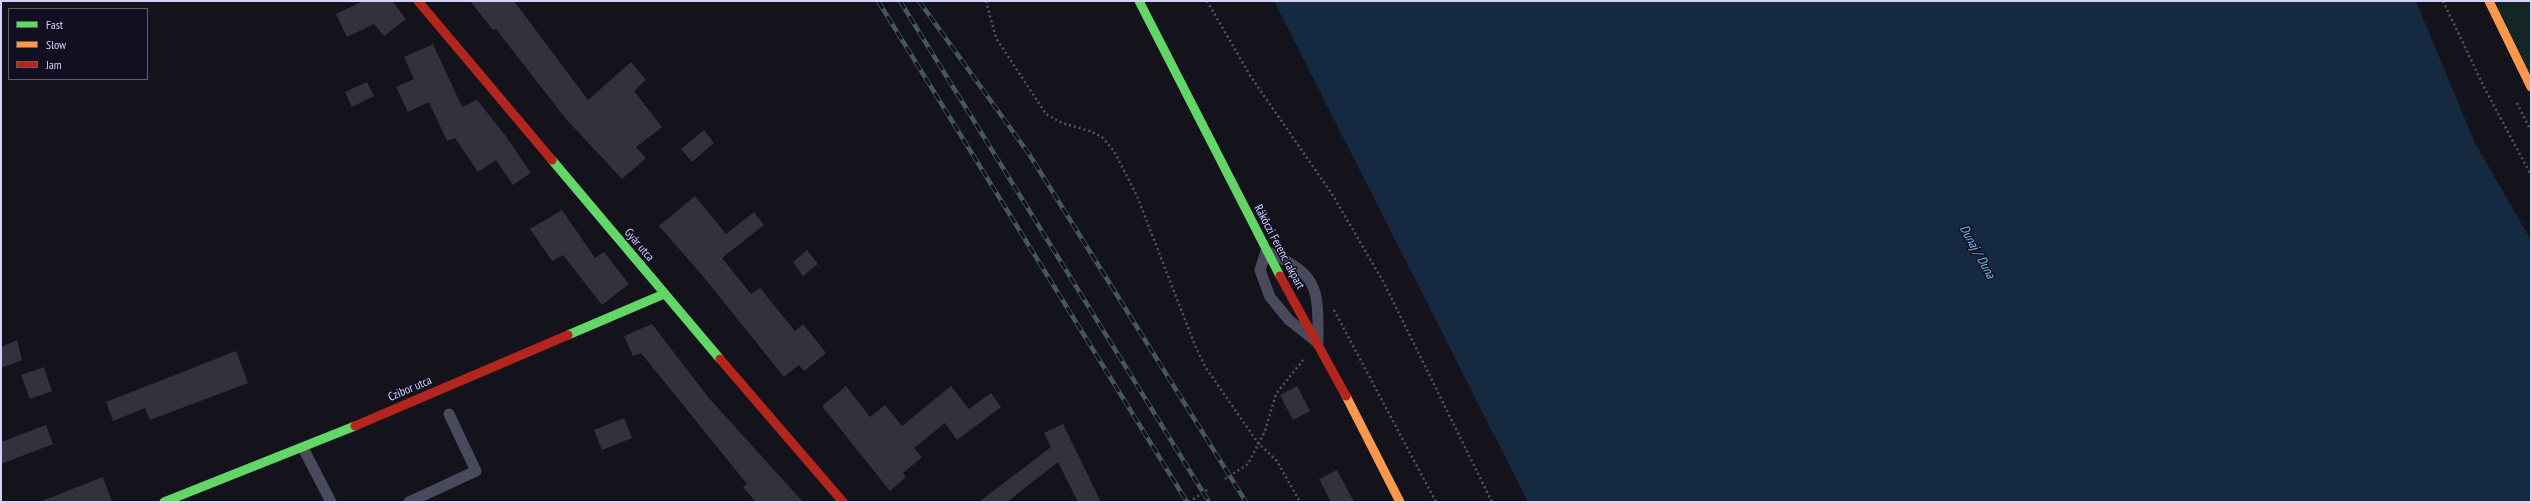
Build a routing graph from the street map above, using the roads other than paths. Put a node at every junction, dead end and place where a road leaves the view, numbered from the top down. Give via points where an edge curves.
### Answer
1 (418, 1) edge
2 (1139, 1) edge
3 (2489, 1) edge
4 (2531, 87) edge
5 (1266, 251) junction
6 (664, 294) junction
7 (1318, 343) junction
8 (449, 414) dead end
9 (303, 448) junction
10 (164, 502) edge
11 (331, 502) edge
12 (409, 502) edge
13 (843, 502) edge
14 (1400, 502) edge

1 - 6 street, Gyár utca
2 - 5 street, Rákóczi Ferenc rakpart
3 - 4 street
5 - 7 street, Rákóczi Ferenc rakpart
5 - 7 lane via 1260,270 1270,297 1289,320
5 - 7 lane via 1290,262 1309,278 1318,297
6 - 9 street, Czibor utca
6 - 13 street, Gyár utca
7 - 14 street, Rákóczi Ferenc rakpart
8 - 12 lane via 476,471
9 - 10 street, Czibor utca
9 - 11 lane

